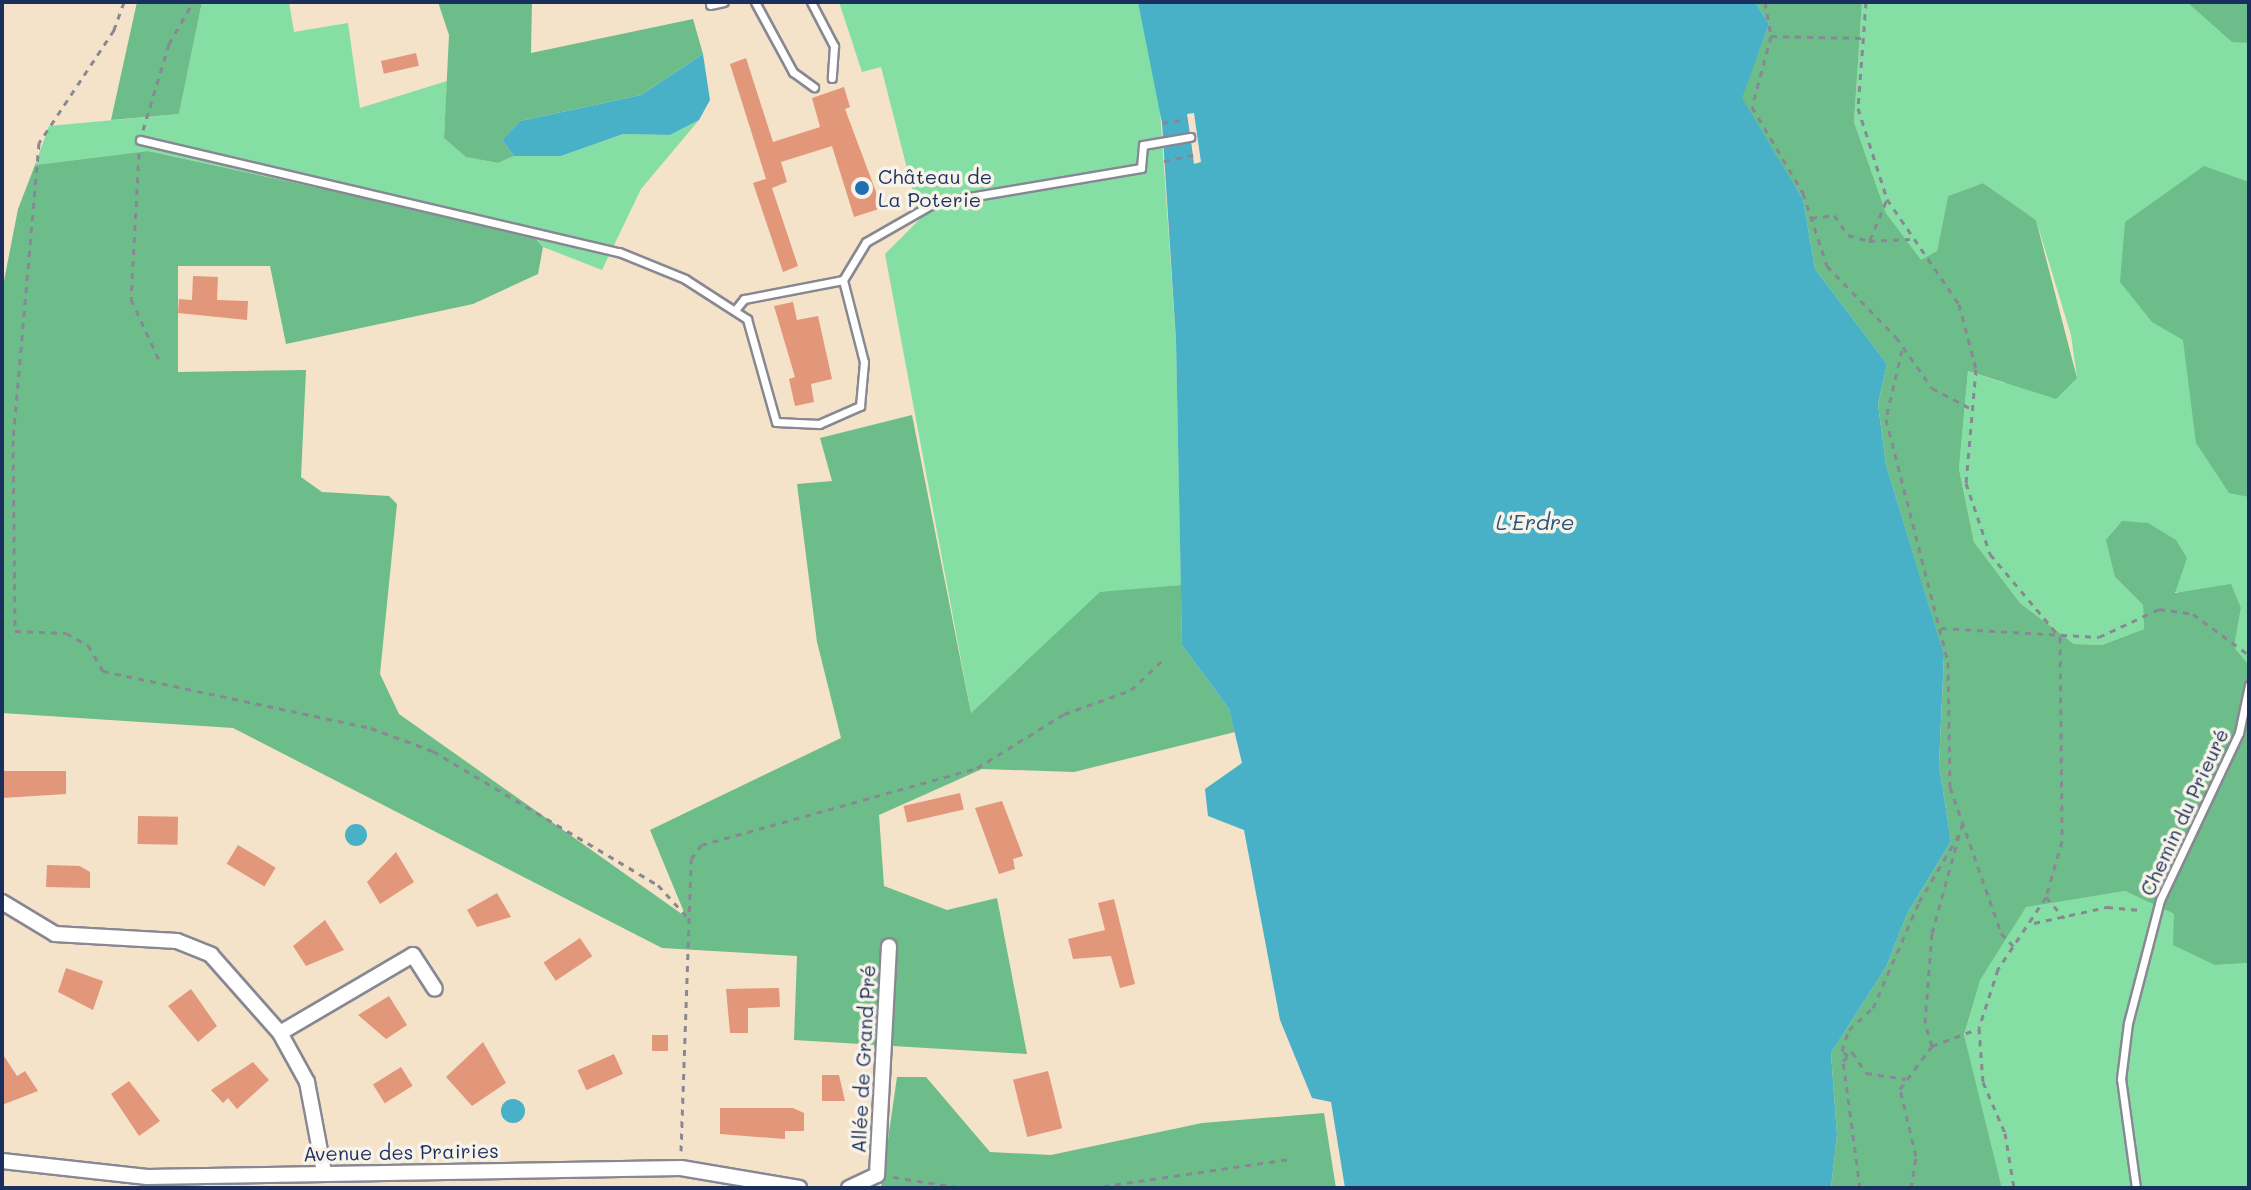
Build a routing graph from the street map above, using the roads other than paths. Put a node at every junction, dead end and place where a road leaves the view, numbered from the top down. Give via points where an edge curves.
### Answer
1 (724, 2) edge
2 (755, 2) edge
3 (811, 2) edge
4 (710, 5) dead end
5 (832, 78) dead end
6 (814, 87) dead end
7 (1190, 137) dead end
8 (140, 140) road end
9 (843, 280) junction
10 (736, 309) junction
11 (2249, 685) edge
12 (2, 902) edge
13 (889, 946) dead end
14 (435, 989) dead end
15 (280, 1033) junction
16 (2, 1161) edge
17 (324, 1172) junction
18 (698, 1172) junction
19 (696, 1188) edge
20 (799, 1188) edge
21 (849, 1188) edge
22 (2136, 1188) edge

1 - 4 lane
2 - 6 lane via 793,72
3 - 5 lane via 834,46
7 - 9 lane via 1143,145 1141,168 934,203 866,242
8 - 10 lane via 582,241 685,279
9 - 10 lane via 744,299
9 - 10 lane via 864,362 860,406 819,424 776,422 755,330
11 - 22 lane, Chemin du Prieuré via 2239,733 2155,915 2121,1079
12 - 15 street via 55,934 177,941 211,955
13 - 21 street, Allée de Grand Pré via 877,1175
14 - 15 street via 413,955
15 - 17 street via 307,1082
16 - 17 street, Avenue des Prairies via 147,1177
17 - 18 street, Avenue des Prairies
18 - 19 street
18 - 20 street, Avenue des Prairies

